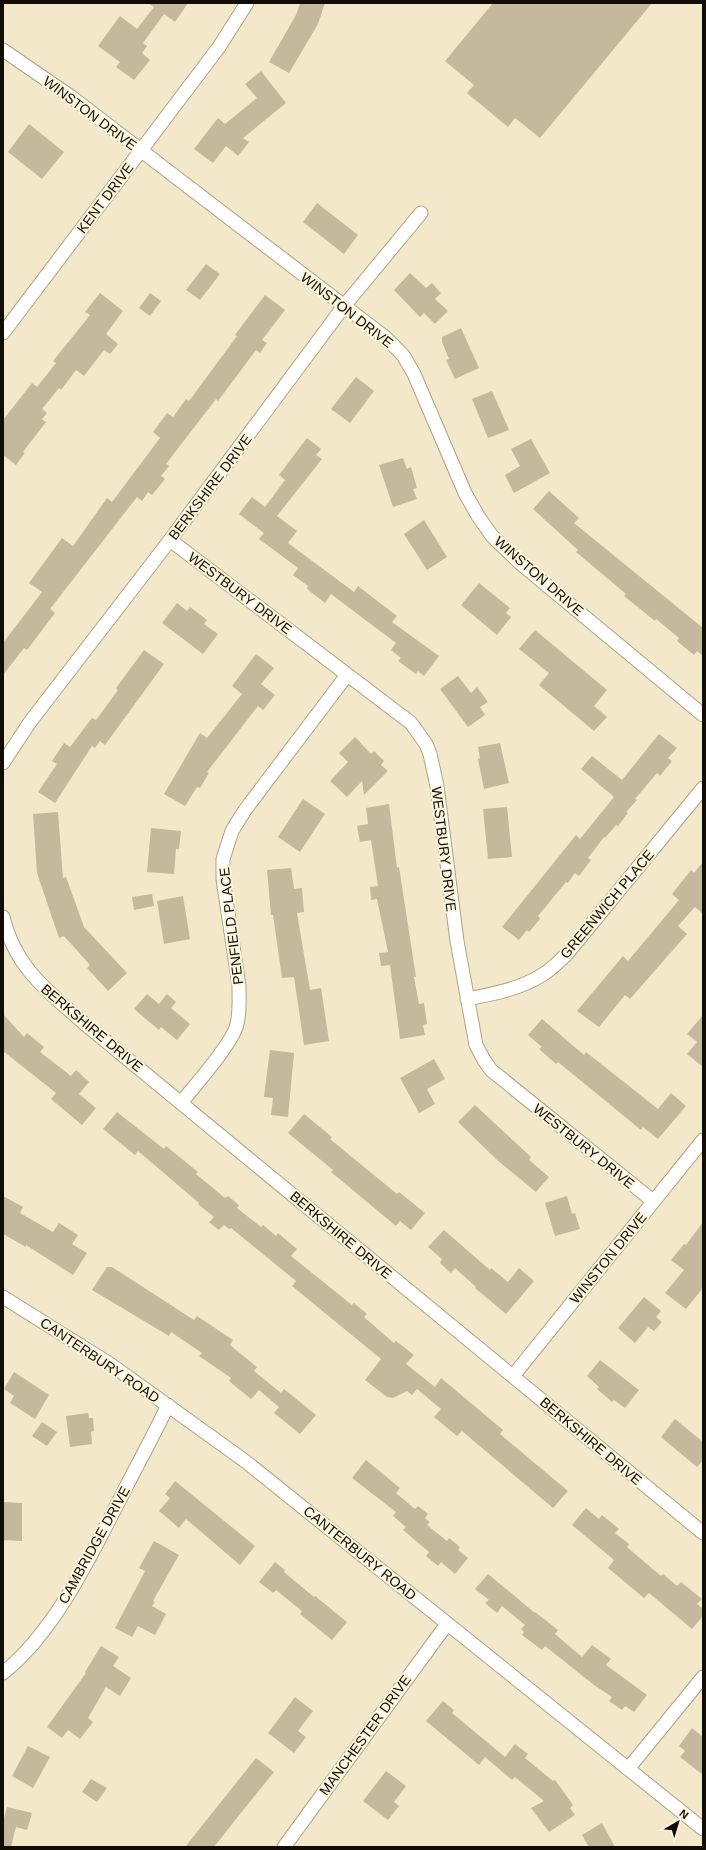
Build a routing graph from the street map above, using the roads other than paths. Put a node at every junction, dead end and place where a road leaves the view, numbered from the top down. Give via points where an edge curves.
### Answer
1 (247, 3) edge
2 (3, 50) edge
3 (140, 151) junction
4 (421, 213) dead end
5 (344, 306) junction
6 (3, 333) edge
7 (170, 540) junction
8 (347, 674) junction
9 (703, 716) edge
10 (3, 764) edge
11 (703, 788) edge
12 (3, 917) edge
13 (467, 999) junction
14 (181, 1103) junction
15 (703, 1140) edge
16 (653, 1201) junction
17 (3, 1297) edge
18 (513, 1376) junction
19 (168, 1405) junction
20 (703, 1533) edge
21 (447, 1624) junction
22 (3, 1673) edge
23 (703, 1677) edge
24 (628, 1769) junction
25 (703, 1830) edge
26 (284, 1847) edge

1 - 3 street, KENT DRIVE via 219,47
2 - 3 street, WINSTON DRIVE via 70,96
3 - 5 street, WINSTON DRIVE
3 - 6 street, KENT DRIVE
4 - 5 street, BERKSHIRE DRIVE
5 - 7 street, BERKSHIRE DRIVE
5 - 9 street, WINSTON DRIVE via 386,338 403,355 414,374 465,493 492,536 520,563
7 - 8 street, WESTBURY DRIVE
7 - 10 street, BERKSHIRE DRIVE via 30,722
8 - 13 street, WESTBURY DRIVE via 410,722 430,754 456,941
8 - 14 street, PENFIELD PLACE via 232,830 223,859 223,879 239,986 237,1025 232,1038
11 - 13 street, GREENWICH PLACE via 566,955 543,975 531,981 503,992
12 - 14 street, BERKSHIRE DRIVE via 8,937 37,982
13 - 16 street, WESTBURY DRIVE via 476,1045 491,1070
14 - 18 street, BERKSHIRE DRIVE
15 - 16 street, WINSTON DRIVE
16 - 18 street, WINSTON DRIVE
17 - 19 street, CANTERBURY ROAD via 110,1364
18 - 20 street, BERKSHIRE DRIVE
19 - 21 street, CANTERBURY ROAD via 245,1461
19 - 22 street, CAMBRIDGE DRIVE via 72,1589 39,1635
21 - 24 street, CANTERBURY ROAD
21 - 26 street, MANCHESTER DRIVE
23 - 24 street
24 - 25 street, CANTERBURY ROAD

